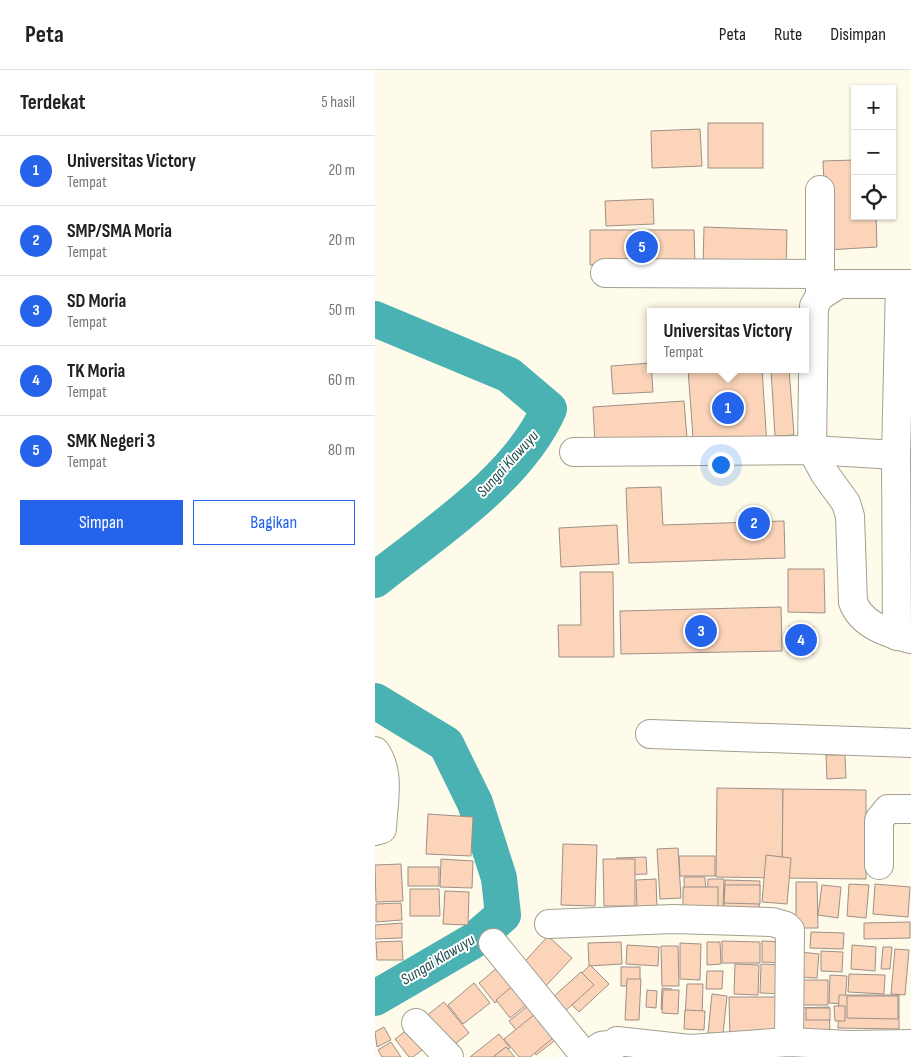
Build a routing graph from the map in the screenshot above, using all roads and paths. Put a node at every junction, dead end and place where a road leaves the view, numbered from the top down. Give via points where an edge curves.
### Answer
1 (820, 190) dead end
2 (605, 272) dead end
3 (905, 284) edge
4 (820, 285) junction
5 (812, 450) junction
6 (574, 452) dead end
7 (896, 454) junction
8 (904, 638) edge
9 (651, 734) dead end
10 (911, 743) edge
11 (375, 751) edge
12 (911, 809) edge
13 (375, 831) edge
14 (879, 865) dead end
15 (549, 924) dead end
16 (493, 943) dead end
17 (416, 1023) dead end
18 (911, 1044) edge
19 (776, 1048) edge
20 (449, 1057) edge
21 (586, 1057) edge

1 - 4 street
2 - 4 street
3 - 4 street
3 - 7 street
4 - 5 street via 813,323
5 - 6 street
5 - 7 street
5 - 8 street via 846,502 850,516 855,608 870,623
7 - 8 street
9 - 10 street
11 - 13 street via 385,772 382,828
12 - 14 street via 888,810 879,820
15 - 19 street via 673,919 772,922 786,926 790,930
16 - 21 street
17 - 20 street
18 - 19 street
19 - 21 street via 690,1048 617,1041 617,1044 601,1046

